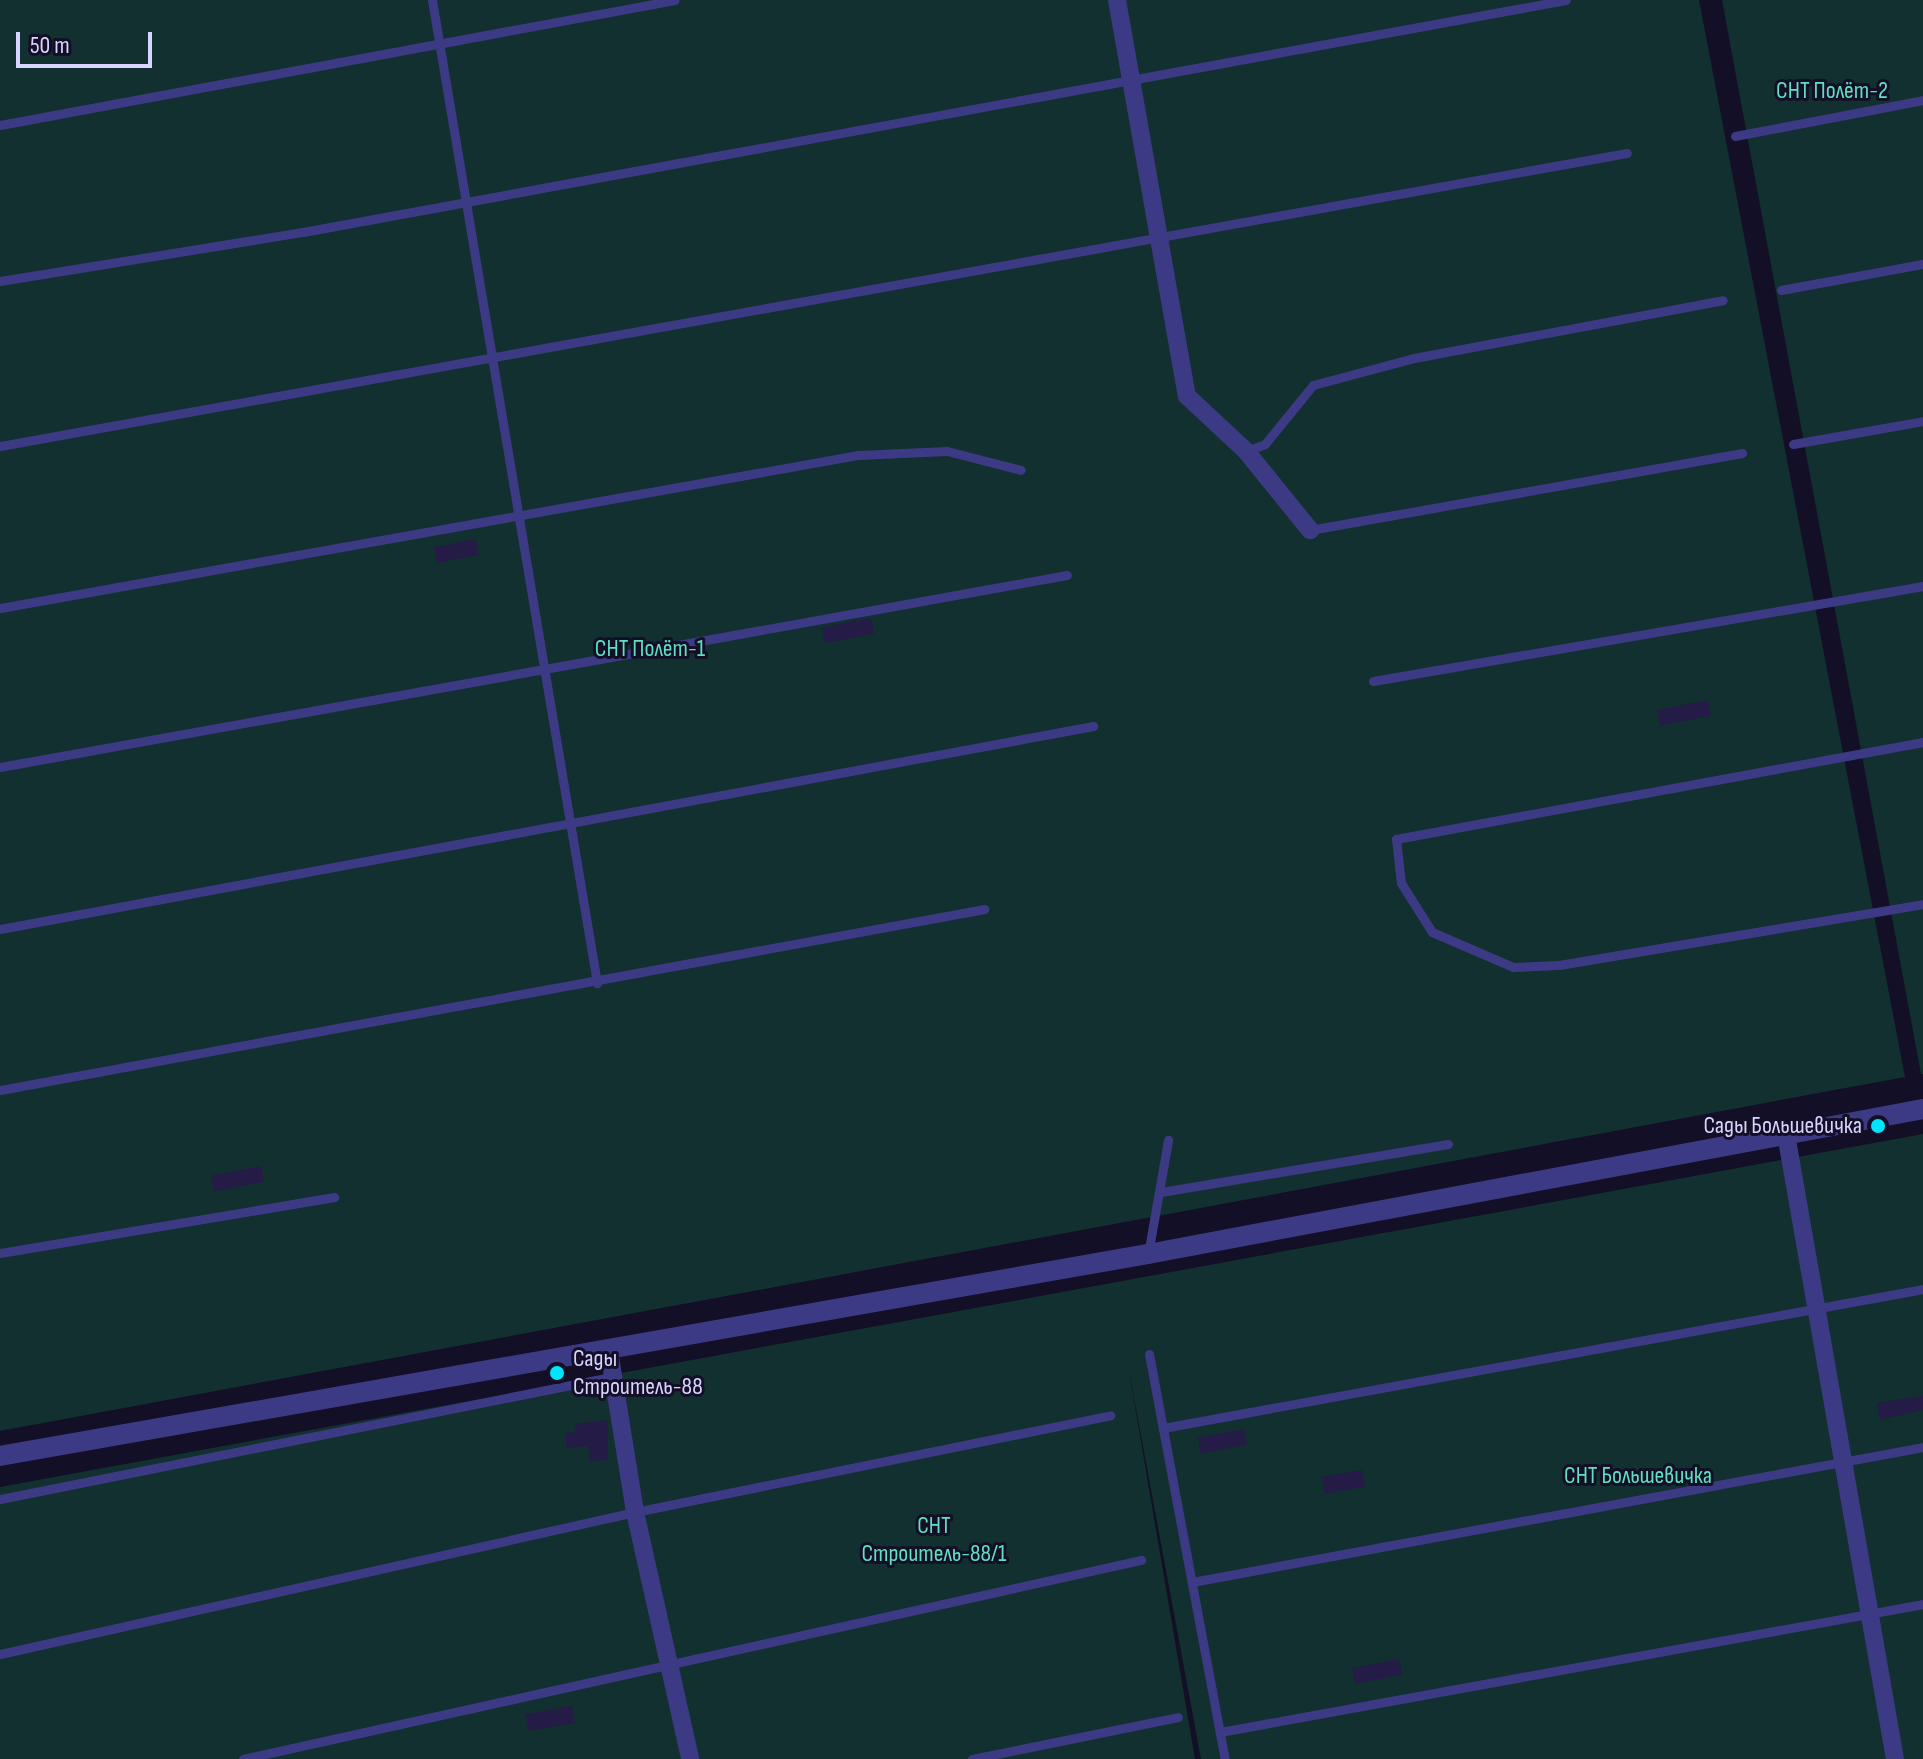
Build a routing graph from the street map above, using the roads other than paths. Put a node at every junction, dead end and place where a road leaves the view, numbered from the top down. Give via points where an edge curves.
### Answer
1 (432, 0) edge
2 (675, 0) edge
3 (1117, 0) edge
4 (1566, 0) edge
5 (439, 43) junction
6 (1132, 78) junction
7 (1923, 100) edge
8 (0, 125) edge
9 (1735, 136) dead end
10 (1627, 153) dead end
11 (465, 199) junction
12 (1157, 233) junction
13 (1923, 264) edge
14 (0, 281) edge
15 (1781, 290) dead end
16 (1723, 300) dead end
17 (493, 355) junction
18 (1923, 421) edge
19 (1793, 444) dead end
20 (0, 446) edge
21 (1246, 451) junction
22 (1742, 453) dead end
23 (1021, 470) dead end
24 (522, 512) junction
25 (1310, 530) joint
26 (1067, 575) dead end
27 (1923, 586) edge
28 (0, 608) edge
29 (546, 667) junction
30 (1373, 681) dead end
31 (1093, 726) dead end
32 (1923, 742) edge
33 (0, 767) edge
34 (572, 823) junction
35 (1923, 904) edge
36 (984, 909) dead end
37 (0, 929) edge
38 (597, 983) junction
39 (0, 1090) edge
40 (1923, 1109) edge
41 (1786, 1134) junction
42 (1168, 1140) dead end
43 (1448, 1144) dead end
44 (1161, 1192) junction
45 (334, 1197) dead end
46 (0, 1253) edge
47 (1148, 1254) junction
48 (1923, 1289) edge
49 (1815, 1308) junction
50 (609, 1351) junction
51 (1149, 1354) dead end
52 (611, 1377) junction
53 (1110, 1415) dead end
54 (1163, 1428) junction
55 (1923, 1447) edge
56 (0, 1456) edge
57 (1840, 1462) junction
58 (0, 1499) edge
59 (635, 1512) junction
60 (1141, 1560) dead end
61 (1192, 1582) junction
62 (1923, 1604) edge
63 (1867, 1614) junction
64 (0, 1654) edge
65 (673, 1660) junction
66 (1178, 1717) dead end
67 (1220, 1732) junction
68 (243, 1759) edge
69 (690, 1759) edge
70 (972, 1759) edge
71 (1225, 1759) edge
72 (1895, 1759) edge

1 - 5 lane
2 - 5 lane
3 - 6 street
4 - 6 lane
5 - 8 lane
5 - 11 lane
6 - 11 lane
6 - 12 street
7 - 9 lane
10 - 12 lane
11 - 14 lane
11 - 17 lane
12 - 17 lane
12 - 21 street via 1187,396
13 - 15 lane
16 - 21 lane via 1414,358 1313,385 1265,444
17 - 20 lane
17 - 24 lane
18 - 19 lane
21 - 25 street
22 - 25 lane
23 - 24 lane via 947,451 911,449
24 - 28 lane
24 - 29 lane
26 - 29 lane
27 - 30 lane
29 - 33 lane
29 - 34 lane
31 - 34 lane
32 - 35 lane via 1396,839 1401,883 1432,932 1513,967 1559,965
34 - 37 lane
34 - 38 lane
36 - 38 lane
38 - 39 lane
40 - 41 street
41 - 47 street
41 - 49 street
42 - 44 lane
43 - 44 lane
44 - 47 lane
45 - 46 lane
47 - 50 street
48 - 49 lane
49 - 54 lane
49 - 57 street
50 - 52 street
50 - 56 street
51 - 54 lane
52 - 58 lane
52 - 59 street
53 - 59 lane
54 - 61 lane
55 - 57 lane
57 - 61 lane
57 - 63 street
59 - 64 lane
59 - 65 street
60 - 65 lane
61 - 67 lane
62 - 63 lane
63 - 67 lane
63 - 72 street
65 - 68 lane
65 - 69 street
66 - 70 lane
67 - 71 lane

